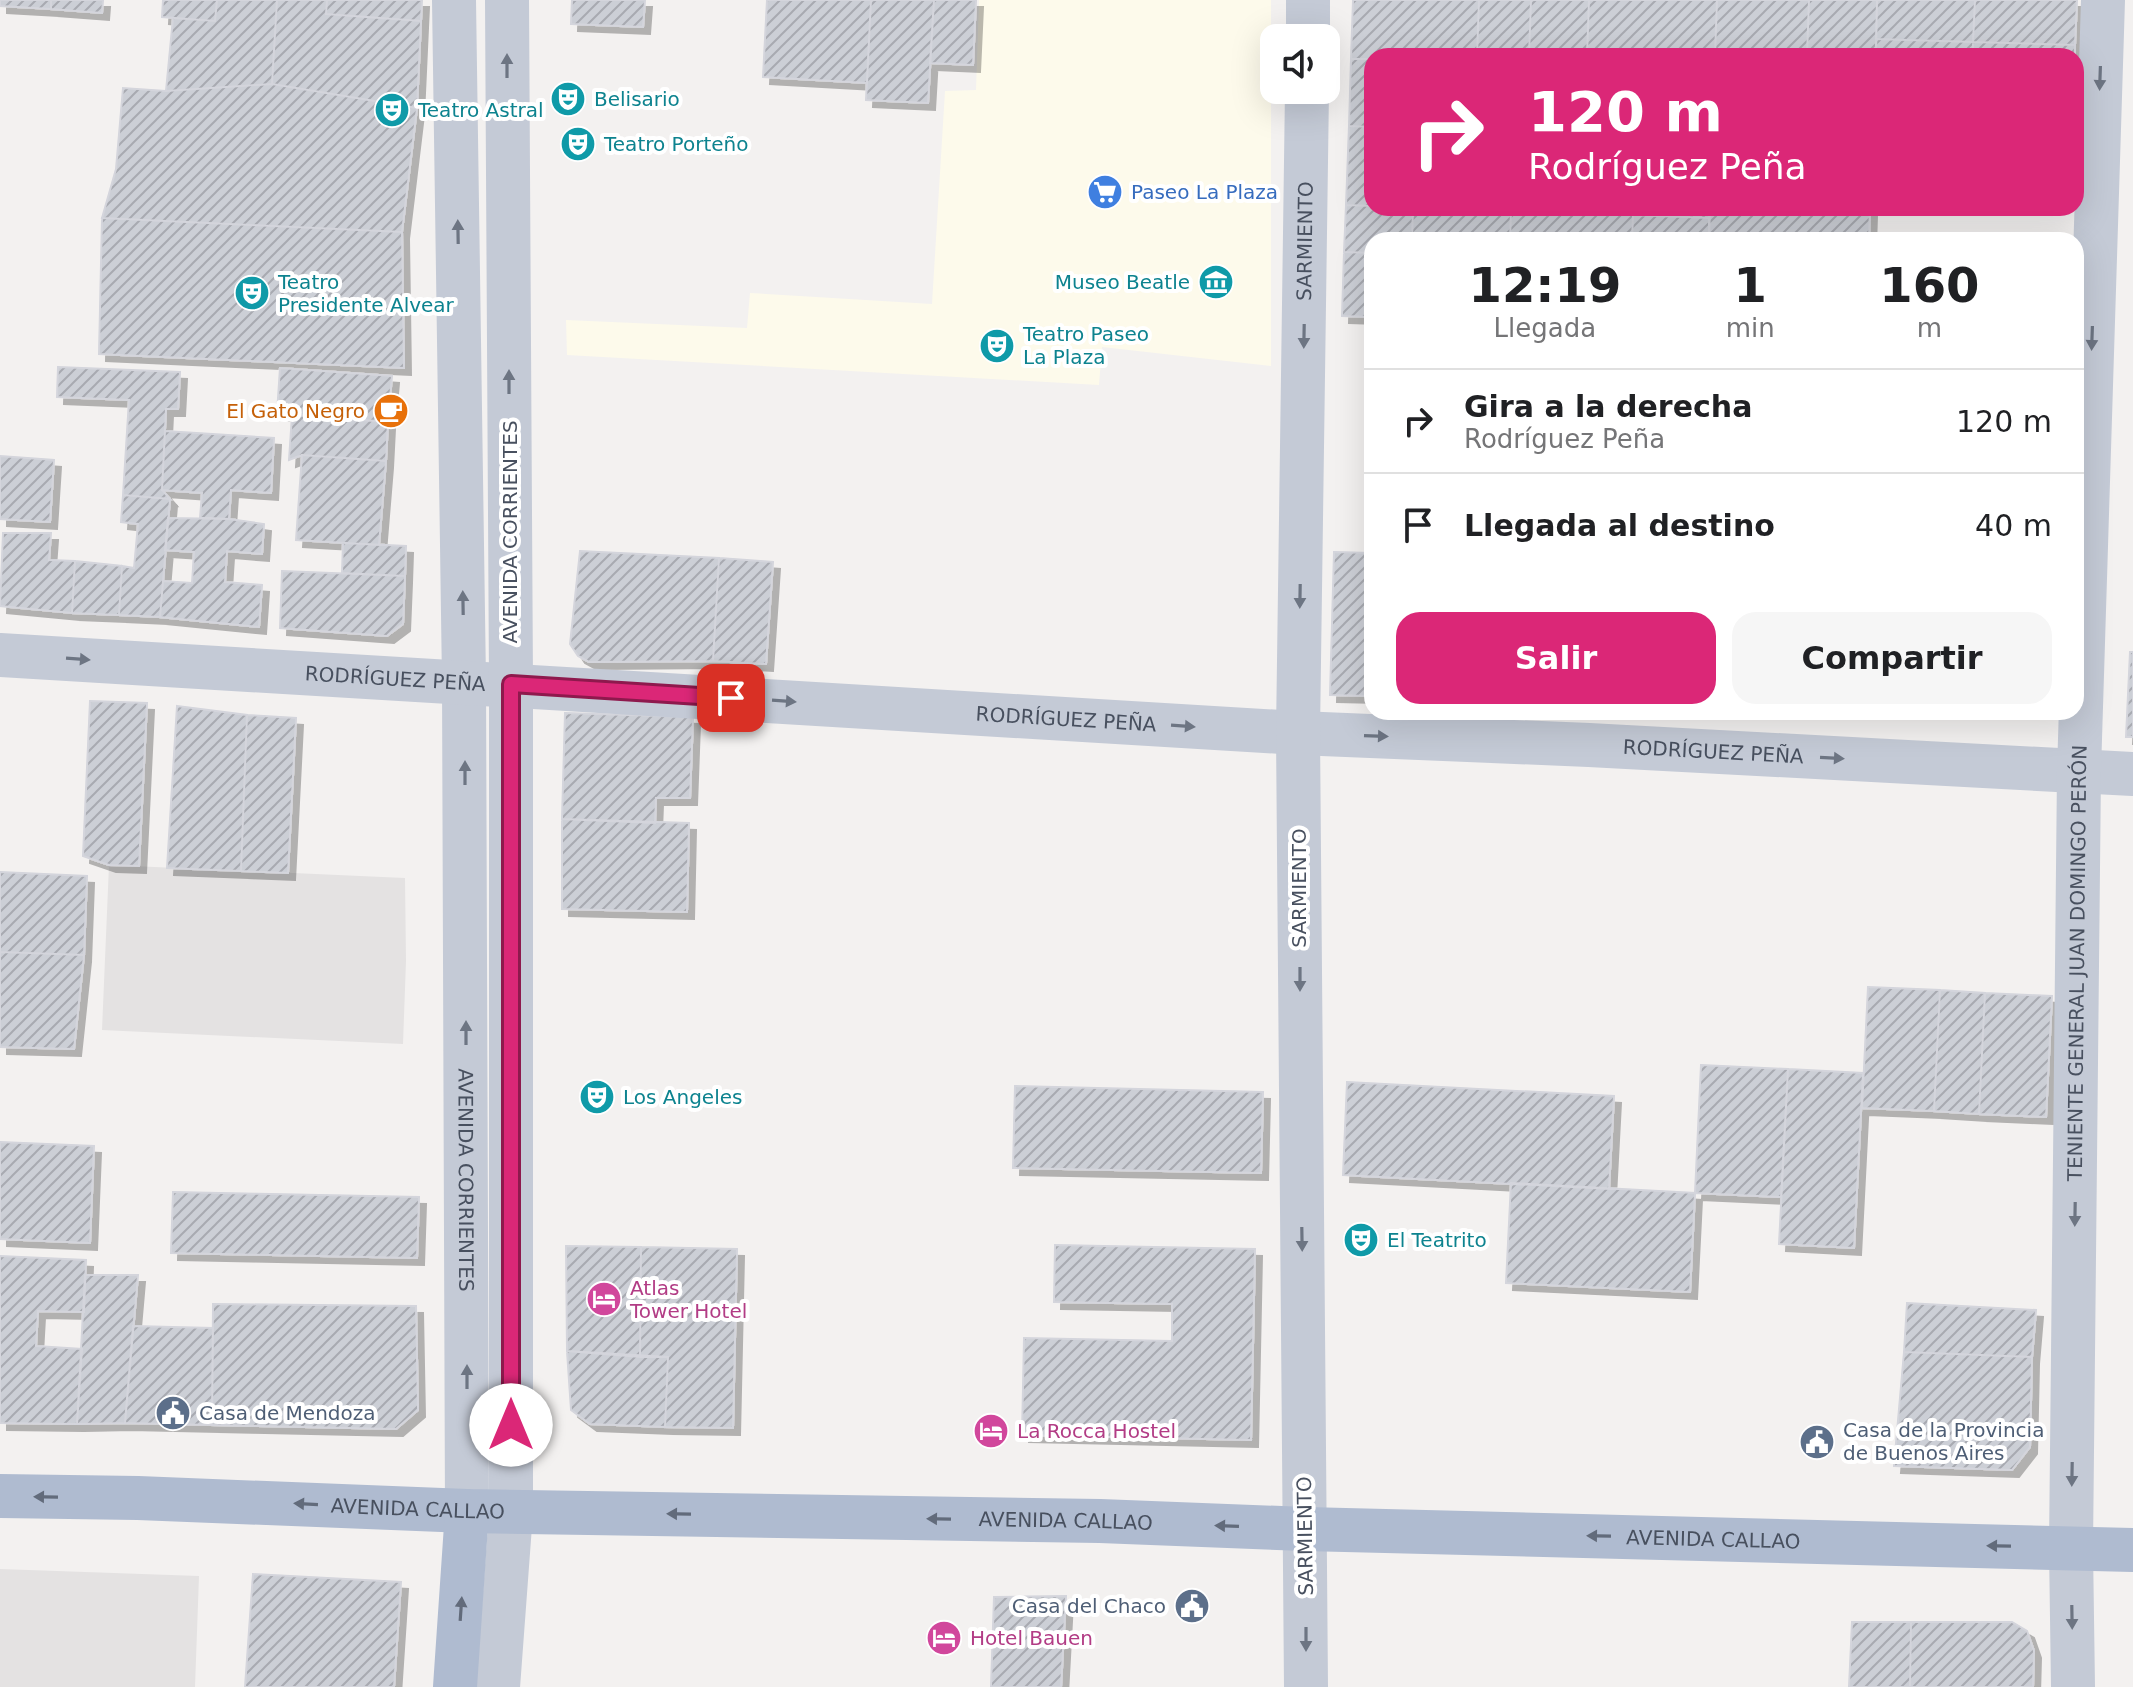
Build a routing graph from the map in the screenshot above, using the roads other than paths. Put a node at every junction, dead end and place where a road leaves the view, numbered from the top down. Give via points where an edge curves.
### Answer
1 (454, 0) edge
2 (507, 0) edge
3 (1308, 0) edge
4 (2103, 0) edge
5 (1308, 24) edge
6 (1307, 104) edge
7 (2084, 610) edge
8 (0, 655) edge
9 (464, 681) junction
10 (511, 684) junction
11 (2081, 720) edge
12 (1298, 733) junction
13 (2079, 771) junction
14 (2133, 774) edge
15 (0, 1496) edge
16 (467, 1511) junction
17 (511, 1512) junction
18 (1305, 1529) junction
19 (2071, 1548) junction
20 (2133, 1550) edge
21 (455, 1687) edge
22 (498, 1687) edge
23 (1306, 1687) edge
24 (2073, 1687) edge

9 -> 1 street, AVENIDA CORRIENTES
10 -> 2 street, AVENIDA CORRIENTES
3 - 5 street
4 -> 7 street, TENIENTE GENERAL JUAN DOMINGO PERÓN
6 -> 12 street, SARMIENTO
8 -> 9 street, RODRÍGUEZ PEÑA
9 - 10 street, RODRÍGUEZ PEÑA
16 -> 9 street, AVENIDA CORRIENTES
10 -> 12 street, RODRÍGUEZ PEÑA
10 - 17 street, AVENIDA CORRIENTES
11 -> 13 street, TENIENTE GENERAL JUAN DOMINGO PERÓN
12 -> 13 street, RODRÍGUEZ PEÑA
12 -> 18 street, SARMIENTO
13 - 14 street, RODRÍGUEZ PEÑA
13 -> 19 street, TENIENTE GENERAL JUAN DOMINGO PERÓN
16 -> 15 main road, AVENIDA CALLAO
16 - 17 main road, AVENIDA CALLAO
21 -> 16 main road, AVENIDA CORRIENTES
18 -> 17 main road, AVENIDA CALLAO
17 - 22 street, AVENIDA CORRIENTES
19 -> 18 main road, AVENIDA CALLAO
18 -> 23 street, SARMIENTO
19 - 20 main road, AVENIDA CALLAO
19 -> 24 street, TENIENTE GENERAL JUAN DOMINGO PERÓN

